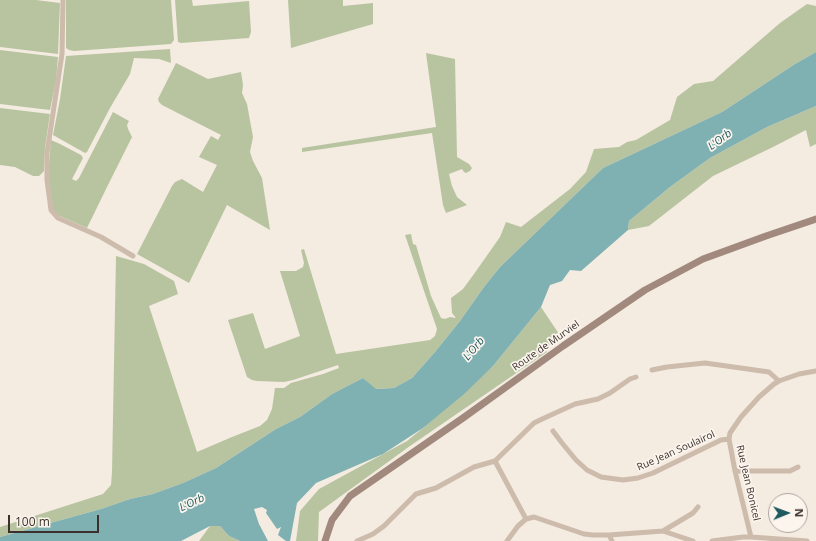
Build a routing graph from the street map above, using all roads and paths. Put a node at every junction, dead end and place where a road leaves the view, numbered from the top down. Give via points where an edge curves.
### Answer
1 (63, 0) edge
2 (816, 219) edge
3 (133, 256) dead end
4 (652, 370) dead end
5 (816, 371) edge
6 (636, 377) dead end
7 (779, 381) junction
8 (553, 431) dead end
9 (729, 439) junction
10 (495, 461) junction
11 (798, 467) dead end
12 (735, 471) junction
13 (698, 507) dead end
14 (526, 519) junction
15 (663, 532) junction
16 (609, 535) junction
17 (752, 537) junction
18 (325, 541) edge
19 (357, 541) edge
20 (507, 541) edge
21 (612, 541) edge
22 (693, 541) edge
23 (712, 541) edge
24 (807, 541) edge

1 - 3 street via 62,54 47,153 51,210 58,218 101,237
2 - 18 main road, Route de Murviel via 704,259 645,290 350,496 332,520
4 - 7 street via 705,364 769,372
5 - 7 street, Rue Jean Bonicel
6 - 10 street via 598,399 575,404 534,423
7 - 9 street, Rue Jean Bonicel via 759,397 741,417
8 - 9 street, Rue Jean Soulairol via 587,470 601,477 623,480 653,473 721,440
9 - 12 street, Rue Jean Bonicel
10 - 14 street
10 - 19 street via 474,467 436,488 416,494 384,526
11 - 12 street via 790,471
12 - 17 street, Rue Jean Bonicel
13 - 15 street
14 - 16 street via 534,517 584,534
14 - 20 street
15 - 16 street
15 - 22 street
16 - 21 street
17 - 23 street
17 - 24 street

